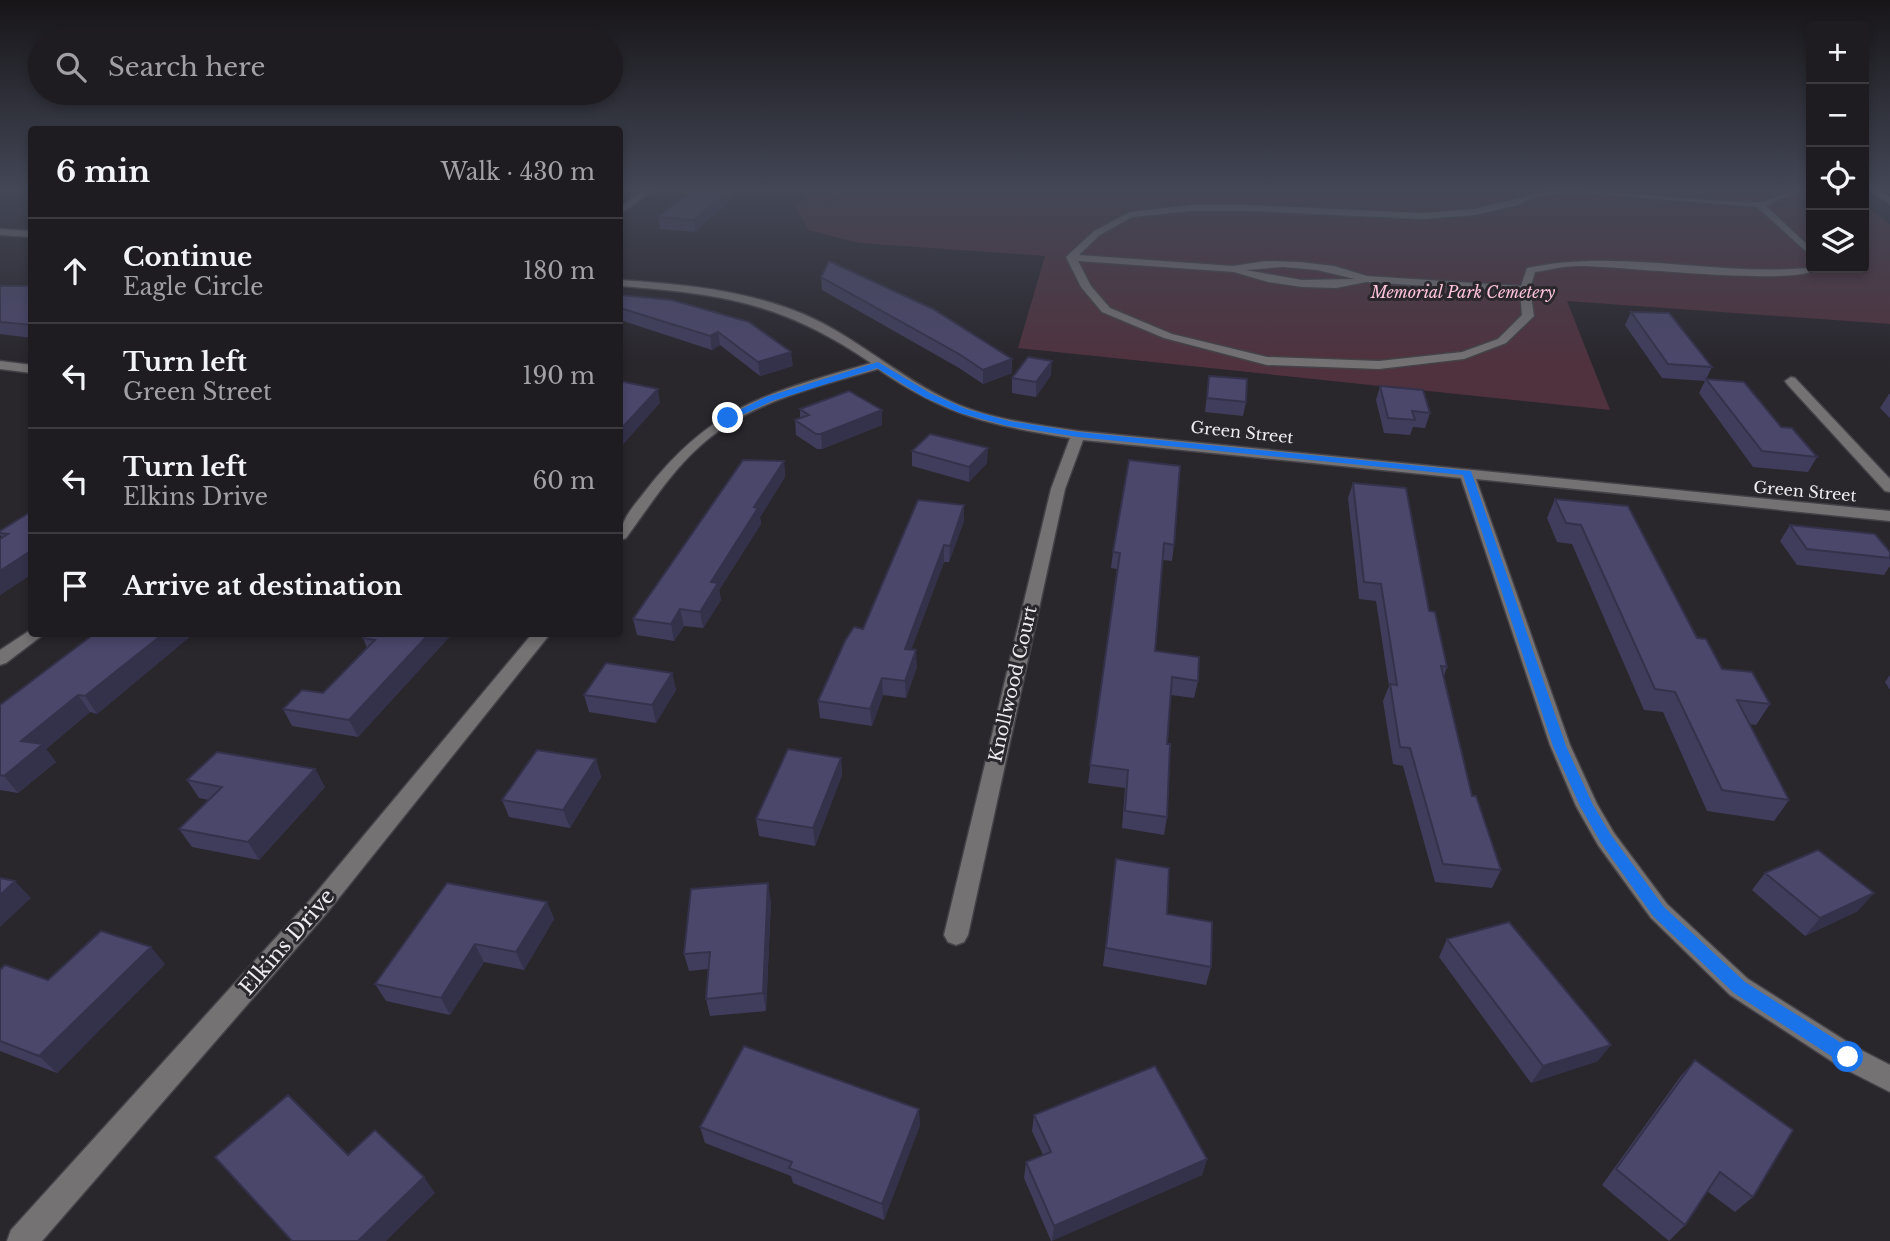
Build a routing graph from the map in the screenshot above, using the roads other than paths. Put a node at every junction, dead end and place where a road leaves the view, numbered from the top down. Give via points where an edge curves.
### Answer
1 (1081, 248) edge
2 (1071, 257) junction
3 (1233, 269) junction
4 (1806, 271) edge
5 (1366, 279) junction
6 (623, 283) edge
7 (1525, 289) junction
8 (0, 365) edge
9 (878, 365) junction
10 (28, 368) edge
11 (1791, 382) dead end
12 (1078, 435) junction
13 (1467, 473) junction
14 (1890, 488) edge
15 (1890, 516) edge
16 (623, 531) edge
17 (31, 637) edge
18 (539, 637) edge
19 (0, 659) edge
20 (956, 935) dead end
21 (1890, 1079) edge
22 (22, 1241) edge

1 - 2 street
2 - 3 street
2 - 7 street via 1106,310 1168,336 1268,361 1379,365 1464,355 1502,341 1528,316
3 - 5 street via 1292,265 1349,272
3 - 5 street via 1318,284
4 - 7 street via 1773,274 1577,263 1531,270
5 - 7 street
6 - 9 street, Green Street via 735,297 784,310 831,332
8 - 10 street
9 - 12 street, Green Street via 963,411 1008,424
9 - 16 street via 769,399 728,418 695,443
11 - 14 street
12 - 13 street, Green Street
12 - 20 street, Knollwood Court via 1058,489
13 - 15 street, Green Street
13 - 21 street via 1560,746 1606,839 1659,911 1740,988
17 - 19 street
18 - 22 street, Elkins Drive via 318,907

